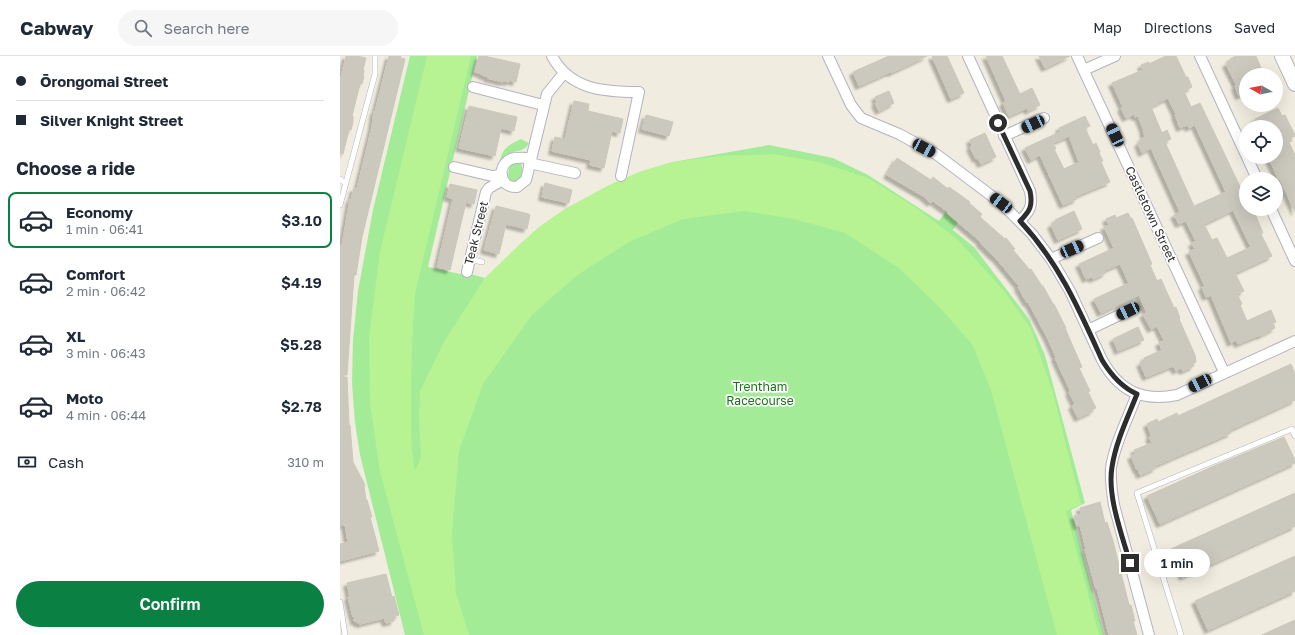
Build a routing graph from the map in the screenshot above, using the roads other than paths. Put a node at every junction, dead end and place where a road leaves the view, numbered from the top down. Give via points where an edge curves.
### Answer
1 (376, 56) edge
2 (552, 56) edge
3 (968, 56) edge
4 (1077, 56) edge
5 (1115, 56) edge
6 (1200, 56) edge
7 (1282, 56) edge
8 (832, 57) edge
9 (1084, 70) junction
10 (564, 73) junction
11 (1295, 84) edge
12 (473, 87) dead end
13 (543, 105) junction
14 (1044, 118) dead end
15 (1004, 136) junction
16 (1239, 141) edge
17 (530, 160) junction
18 (454, 167) dead end
19 (575, 173) dead end
20 (620, 176) dead end
21 (502, 178) junction
22 (340, 179) edge
23 (345, 183) junction
24 (340, 205) edge
25 (1274, 216) edge
26 (1020, 221) junction
27 (1098, 238) dead end
28 (470, 259) junction
29 (1051, 259) junction
30 (1295, 261) edge
31 (482, 262) dead end
32 (467, 272) dead end
33 (1128, 311) dead end
34 (1088, 330) junction
35 (1295, 341) edge
36 (1224, 372) junction
37 (1137, 394) junction
38 (1295, 436) edge
39 (340, 602) edge
40 (345, 635) edge
41 (1149, 635) edge
42 (1181, 635) edge

1 - 23 lane via 375,74
2 - 10 street
3 - 15 street
4 - 9 street, Castletown Street
5 - 9 street
6 - 16 street
7 - 11 street
8 - 26 street via 851,105 861,118 899,134 936,154 1001,203
9 - 36 street, Castletown Street
10 - 13 street via 550,89
10 - 20 street via 592,88 639,92
12 - 13 street
13 - 17 street
14 - 15 street
15 - 26 street via 1032,198 1030,209
17 - 19 street, Teak Street
17 - 21 street, Teak Street via 521,157 511,159 503,167
17 - 21 street via 526,180 517,187 505,183
18 - 21 street
21 - 28 street, Teak Street via 486,192
22 - 23 lane
23 - 24 lane
25 - 30 street
26 - 29 street
27 - 29 street
28 - 31 lane
28 - 32 street, Teak Street
29 - 34 street via 1070,291
33 - 34 street
34 - 37 street via 1108,371 1122,386
35 - 36 street
36 - 37 street via 1176,395 1159,397
37 - 41 street via 1114,456 1111,490
38 - 42 lane via 1292,429 1137,493
39 - 40 lane

